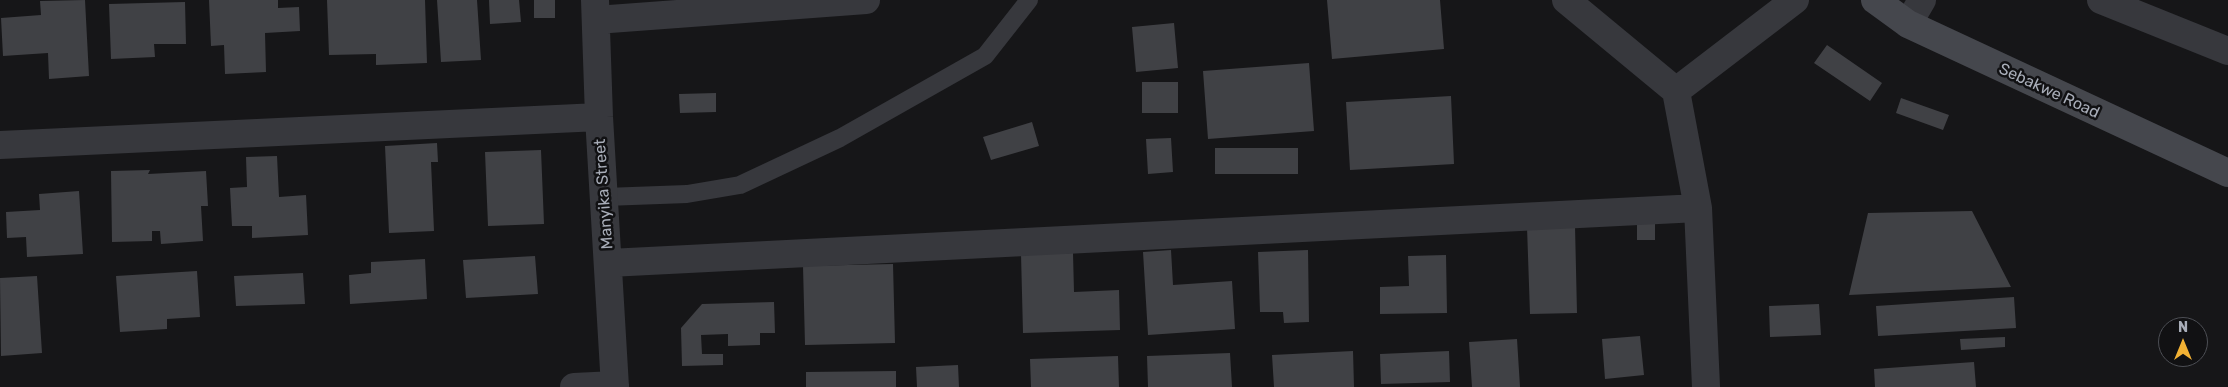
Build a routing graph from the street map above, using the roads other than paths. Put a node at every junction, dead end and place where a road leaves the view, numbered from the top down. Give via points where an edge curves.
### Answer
1 (866, 0) edge
2 (1029, 0) edge
3 (1566, 0) edge
4 (1795, 0) edge
5 (1875, 0) edge
6 (1922, 0) edge
7 (2101, 0) edge
8 (784, 3) edge
9 (595, 10) edge
10 (1908, 24) junction
11 (2228, 51) edge
12 (1676, 91) junction
13 (599, 117) junction
14 (0, 145) edge
15 (2228, 173) edge
16 (605, 197) junction
17 (1698, 208) junction
18 (609, 263) junction
19 (615, 386) edge
20 (574, 387) edge
21 (1706, 387) edge

1 - 8 street
2 - 16 lane via 985,56 840,138 740,185 687,194
3 - 12 street
4 - 12 street
5 - 10 street, Sebakwe Road
6 - 10 street
7 - 11 street
8 - 9 street
9 - 13 street, Manyika Street
10 - 15 street, Sebakwe Road
12 - 17 street
13 - 14 street
13 - 16 street, Manyika Street
16 - 18 street, Manyika Street
17 - 18 street
17 - 21 street
18 - 19 street, Manyika Street
19 - 20 street

